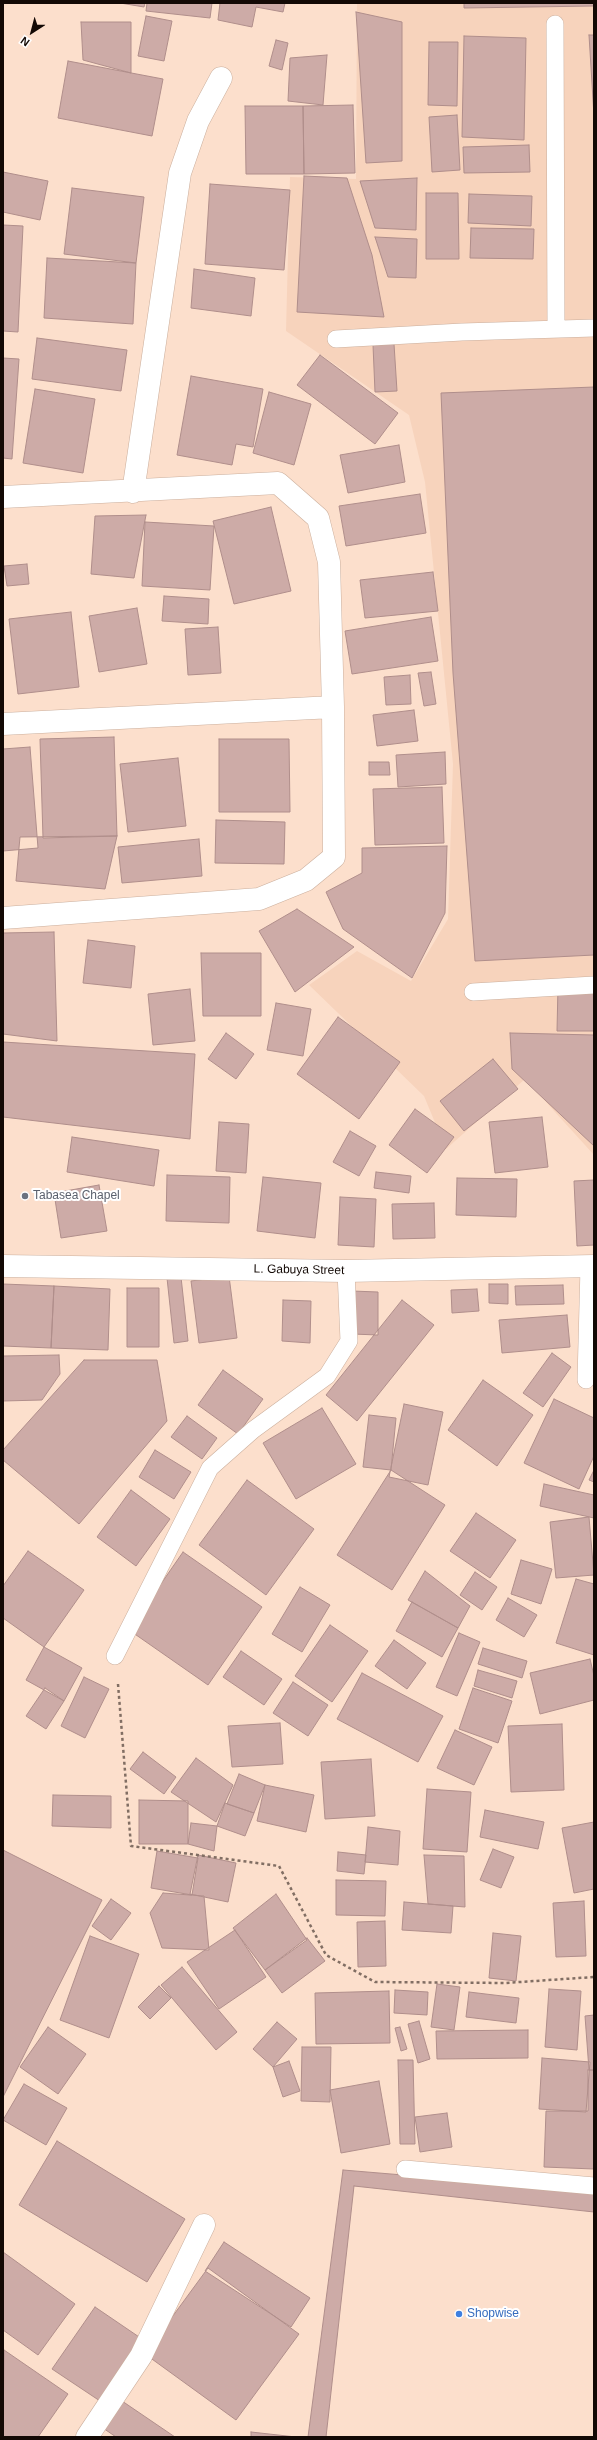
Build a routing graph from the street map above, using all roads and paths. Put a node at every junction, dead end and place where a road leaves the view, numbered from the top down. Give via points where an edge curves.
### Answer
1 (555, 24) dead end
2 (221, 78) dead end
3 (594, 328) edge
4 (556, 329) junction
5 (336, 339) dead end
6 (133, 492) junction
7 (3, 497) edge
8 (334, 708) junction
9 (3, 724) edge
10 (3, 918) edge
11 (594, 985) edge
12 (473, 992) dead end
13 (3, 1266) edge
14 (591, 1266) edge
15 (346, 1271) junction
16 (586, 1380) dead end
17 (115, 1656) joint
18 (594, 1977) edge
19 (405, 2169) dead end
20 (594, 2186) edge
21 (204, 2225) dead end
22 (87, 2437) edge

1 - 4 lane
2 - 6 street via 198,121 180,173
3 - 4 lane
4 - 5 lane
6 - 7 street
6 - 8 street via 278,483 318,518 329,562
8 - 9 street
8 - 10 street via 334,857 306,880 259,899
11 - 12 lane
13 - 15 street, L. Gabuya Street
14 - 15 street, L. Gabuya Street
14 - 16 lane
15 - 17 lane via 349,1341 327,1376 253,1430 210,1468
17 - 18 path via 131,1846 279,1866 326,1955 376,1982 505,1983
19 - 20 lane
21 - 22 street via 141,2356

